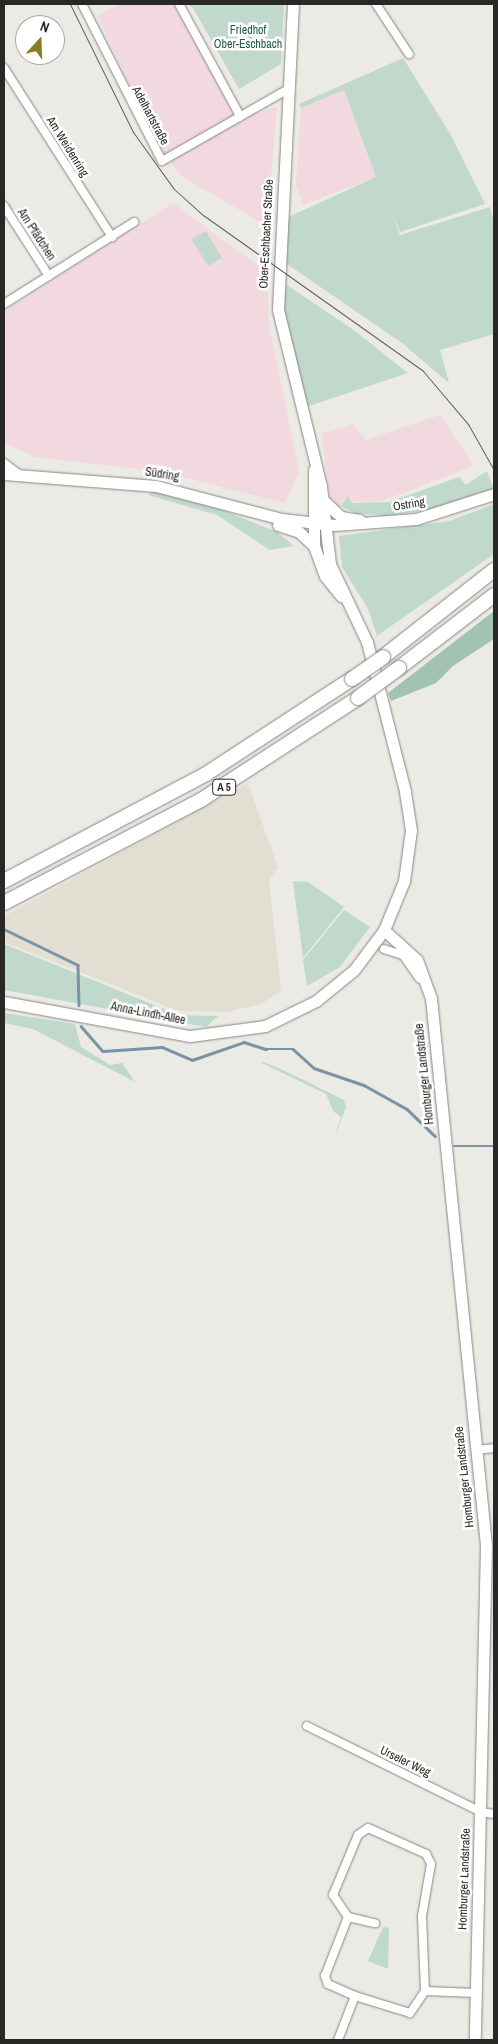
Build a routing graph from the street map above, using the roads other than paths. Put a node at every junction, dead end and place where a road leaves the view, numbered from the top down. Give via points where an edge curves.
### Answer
1 (82, 4) edge
2 (180, 4) edge
3 (294, 4) edge
4 (376, 4) edge
5 (409, 54) dead end
6 (4, 68) edge
7 (288, 89) junction
8 (240, 116) junction
9 (4, 206) edge
10 (134, 222) dead end
11 (112, 237) junction
12 (49, 276) junction
13 (4, 304) edge
14 (314, 461) junction
15 (4, 463) edge
16 (4, 474) edge
17 (21, 476) junction
18 (494, 494) edge
19 (324, 501) junction
20 (228, 505) junction
21 (389, 523) junction
22 (312, 524) junction
23 (324, 525) junction
24 (314, 546) junction
25 (494, 570) edge
26 (494, 595) edge
27 (356, 613) junction
28 (4, 881) edge
29 (4, 903) edge
30 (384, 930) junction
31 (384, 950) dead end
32 (4, 1002) edge
33 (494, 1448) edge
34 (476, 1450) junction
35 (483, 1544) dead end
36 (307, 1726) dead end
37 (481, 1812) junction
38 (494, 1814) edge
39 (348, 1917) junction
40 (375, 1923) dead end
41 (425, 1991) junction
42 (476, 1993) junction
43 (355, 1996) junction
44 (338, 2038) edge
45 (474, 2040) edge

1 - 8 street, Adelhartstraße via 162,161
2 - 8 street
3 - 7 street, Ober-Eschbacher Straße
4 - 5 street
6 - 11 street, Am Weidenring
7 - 8 street, Adelhartstraße
7 - 14 street, Ober-Eschbacher Straße via 278,310
9 - 12 street, Am Pfädchen
10 - 11 street
11 - 12 street
12 - 13 street
14 - 19 street
14 - 22 street
15 - 17 street
16 - 17 street, Südring
17 - 20 street, Südring via 156,486
18 - 21 street, Ostring via 444,513
19 - 21 street via 341,517
19 - 23 street
20 - 22 street, Südring
20 - 24 street via 299,532
21 - 23 street, Ostring
22 - 23 street, Ostring
22 - 24 street
23 - 27 street via 330,564
24 - 27 street via 332,586
25 - 28 highway, A 5, bridge via 352,679 206,774
26 - 29 highway, A 5, bridge via 358,698 201,800
27 - 30 street, Anna-Lindh-Allee via 396,752 411,830 404,881
30 - 32 street, Anna-Lindh-Allee via 359,965 326,994 293,1015 241,1032 175,1035
30 - 34 street, Homburger Landstraße via 412,953 430,988
31 - 35 street via 397,951 410,963 426,997
33 - 34 street
34 - 37 street, Homburger Landstraße via 486,1545
36 - 37 street, Urseler Weg
37 - 38 street, Urseler Weg
37 - 42 street, Homburger Landstraße
39 - 40 street
39 - 41 street via 333,1895 362,1828 426,1854 431,1864 422,1916
39 - 43 street via 325,1976 328,1984
41 - 42 street
41 - 43 street via 415,2010 405,2014
42 - 45 street, Homburger Landstraße
43 - 44 street

